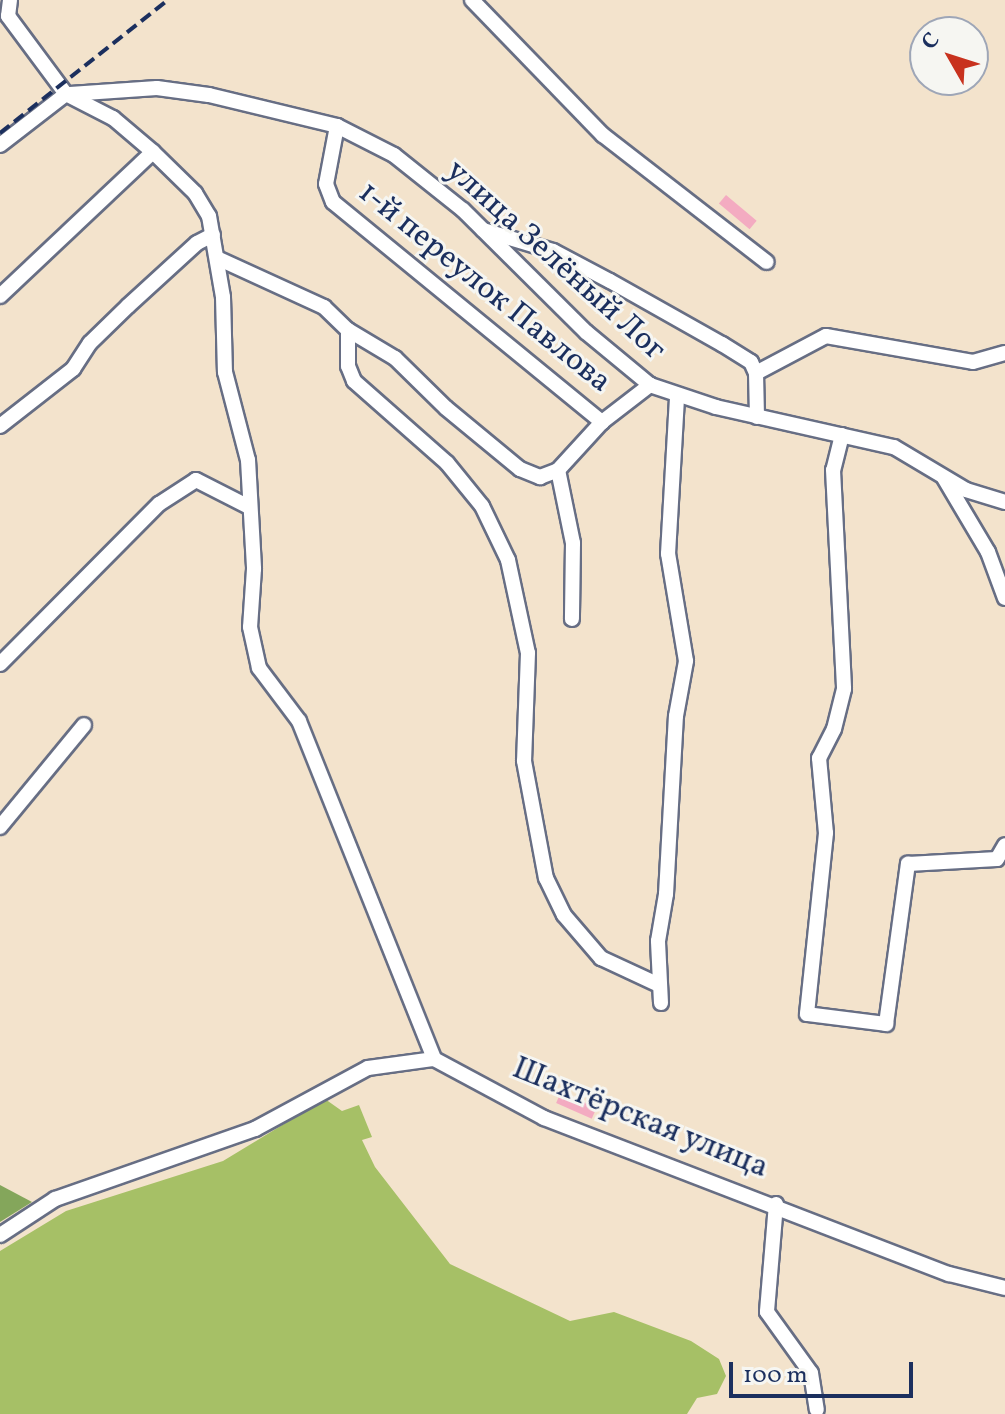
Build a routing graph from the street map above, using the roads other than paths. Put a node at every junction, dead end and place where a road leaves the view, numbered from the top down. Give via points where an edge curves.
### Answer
1 (10, 0) edge
2 (472, 0) edge
3 (66, 94) junction
4 (337, 126) junction
5 (0, 145) edge
6 (153, 152) junction
7 (481, 229) junction
8 (213, 235) junction
9 (217, 258) junction
10 (767, 262) dead end
11 (0, 296) edge
12 (348, 330) junction
13 (1005, 353) edge
14 (756, 373) junction
15 (650, 385) junction
16 (677, 396) junction
17 (757, 417) junction
18 (602, 422) junction
19 (0, 426) edge
20 (842, 435) junction
21 (937, 468) junction
22 (558, 470) junction
23 (1005, 502) edge
24 (249, 507) junction
25 (1005, 598) edge
26 (572, 619) dead end
27 (0, 664) edge
28 (84, 725) dead end
29 (0, 827) edge
30 (1005, 845) edge
31 (657, 984) junction
32 (661, 1003) dead end
33 (434, 1059) junction
34 (776, 1204) junction
35 (0, 1235) edge
36 (1005, 1288) edge
37 (817, 1410) dead end

1 - 3 street via 8,16
2 - 10 street via 603,135
3 - 4 street, улица Зелёный Лог via 157,88
3 - 5 street
3 - 6 street via 113,118
4 - 7 street, улица Зелёный Лог via 394,155
4 - 18 street, 1-й переулок Павлова via 326,184 333,202
6 - 8 street via 195,193
6 - 11 street
7 - 14 street via 553,251 722,344 751,362
7 - 15 street, улица Зелёный Лог via 576,323
8 - 9 street
8 - 19 street via 197,243 128,306 90,343 73,369
9 - 12 street via 324,307
9 - 24 street via 225,372 248,460
12 - 22 street via 395,358 520,469 540,477
12 - 31 street via 348,366 354,381 447,463 482,506 508,560 528,653 524,761 546,878 564,915 601,958
13 - 14 street via 973,362 826,336
14 - 17 street
15 - 16 street, улица Зелёный Лог
15 - 18 street
16 - 17 street, улица Зелёный Лог
16 - 31 street via 668,554 686,661 676,716
17 - 20 street, улица Зелёный Лог
18 - 22 street, 1-й переулок Павлова
20 - 21 street, улица Зелёный Лог via 894,447
20 - 30 street via 833,470 844,689 834,729 819,758 826,833 807,1014 886,1024 908,864 997,859
21 - 23 street, улица Зелёный Лог via 966,490
21 - 25 street via 988,552
22 - 26 street via 573,543
24 - 27 street via 196,480 159,504
24 - 33 street via 254,569 250,627 259,668 299,721
28 - 29 street
31 - 32 street
33 - 34 street, Шахтёрская улица via 544,1118
33 - 35 street via 368,1068 255,1129 55,1199
34 - 36 street, Шахтёрская улица via 949,1274
34 - 37 street via 767,1312 811,1373

